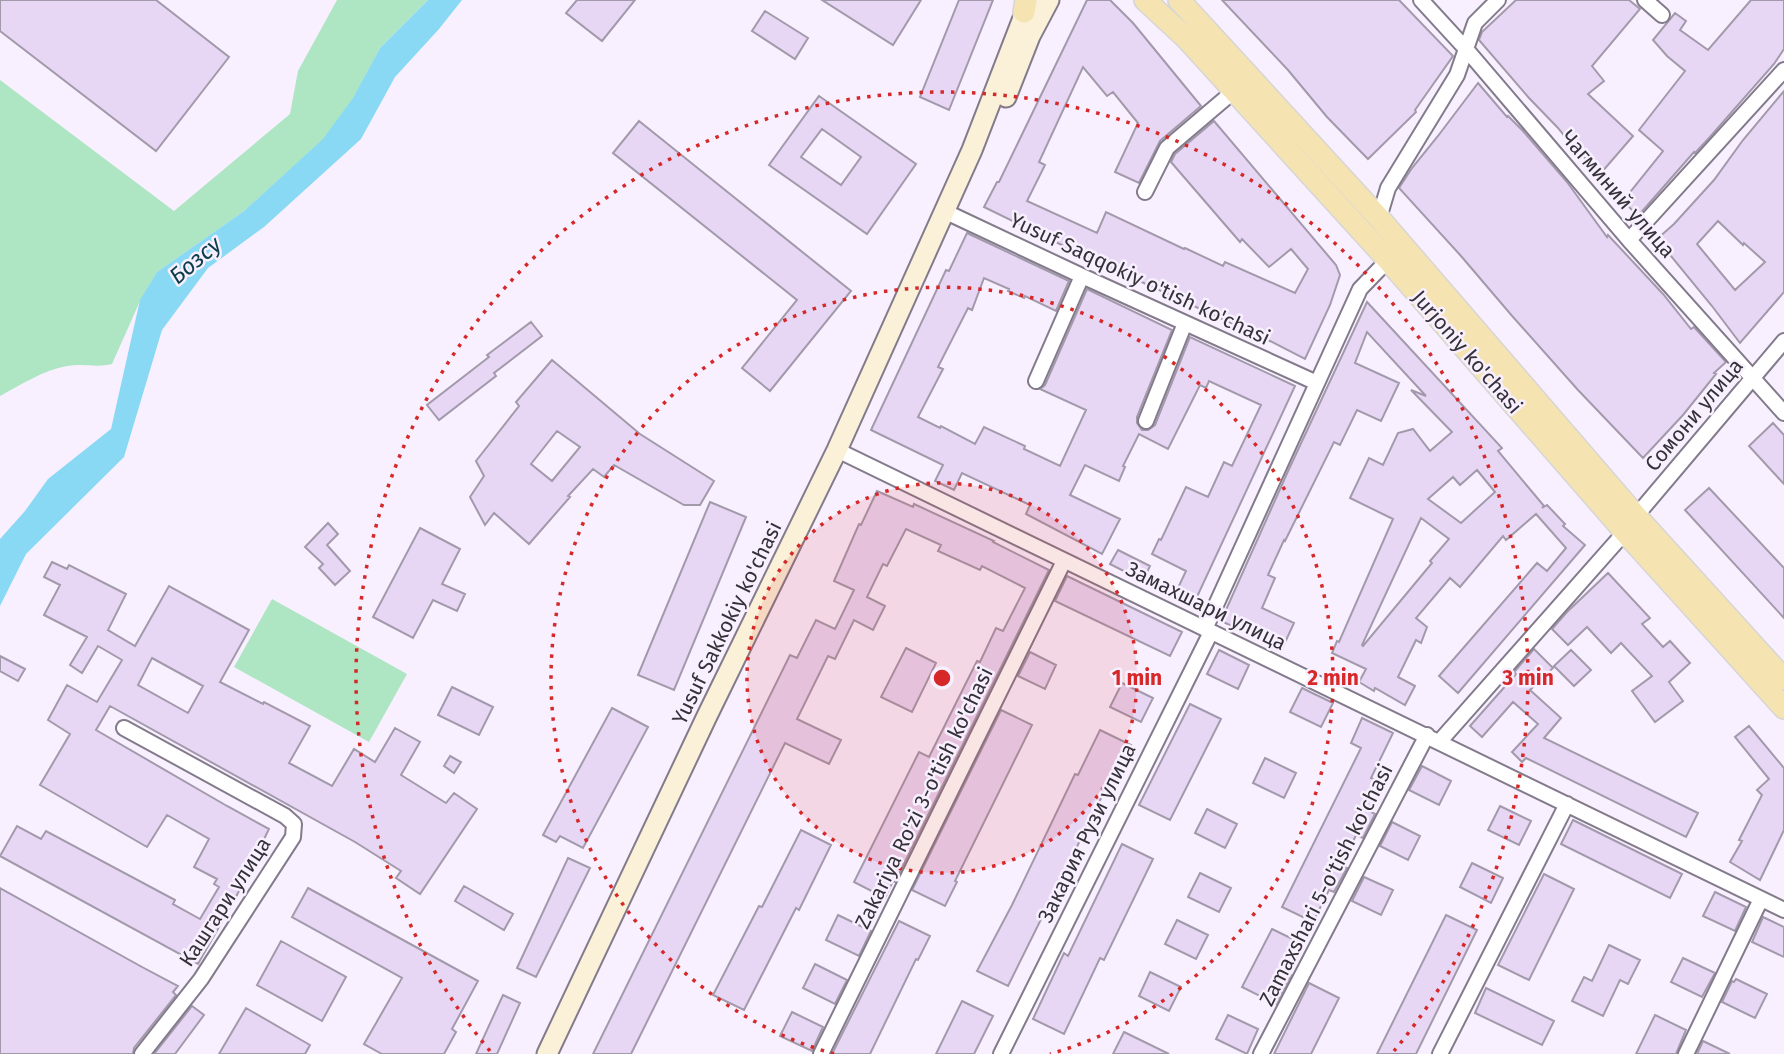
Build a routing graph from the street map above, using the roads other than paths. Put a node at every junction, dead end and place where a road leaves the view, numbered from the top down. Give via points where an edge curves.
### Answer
1 (1048, 0) edge
2 (1145, 0) edge
3 (1179, 0) edge
4 (1421, 0) edge
5 (1498, 0) edge
6 (1645, 0) edge
7 (1027, 4) edge
8 (1662, 15) dead end
9 (1466, 49) junction
10 (1784, 70) edge
11 (1234, 91) junction
12 (1145, 192) dead end
13 (946, 212) junction
14 (1379, 218) junction
15 (1629, 240) junction
16 (1388, 260) junction
17 (1082, 276) junction
18 (1185, 323) junction
19 (1784, 341) edge
20 (1753, 379) junction
21 (1036, 381) dead end
22 (1317, 383) junction
23 (1784, 413) edge
24 (1146, 421) dead end
25 (837, 450) junction
26 (1631, 524) junction
27 (1064, 561) junction
28 (1208, 630) junction
29 (1784, 679) edge
30 (1784, 708) edge
31 (124, 728) dead end
32 (1434, 738) junction
33 (1567, 804) junction
34 (1761, 899) junction
35 (1784, 910) edge
36 (142, 1054) edge
37 (547, 1054) edge
38 (821, 1054) edge
39 (1001, 1054) edge
40 (1261, 1054) edge
41 (1440, 1054) edge
42 (1686, 1054) edge

1 - 13 main road, Yusuf Sakkokiy ko'chasi via 989,139
2 - 11 main road, Jurjoniy ko'chasi
3 - 14 main road, Jurjoniy ko'chasi
4 - 9 street, Чагминий улица
5 - 9 street via 1475,23
6 - 8 street
7 - 13 main road, Yusuf Sakkokiy ko'chasi
9 - 14 street via 1457,75 1388,188
9 - 15 street, Чагминий улица
10 - 15 street
11 - 12 street via 1167,148
11 - 16 main road, Jurjoniy ko'chasi
13 - 17 street, Yusuf Saqqokiy o'tish ko'chasi
13 - 25 main road, Yusuf Sakkokiy ko'chasi
14 - 26 main road, Jurjoniy ko'chasi
15 - 20 street, Чагминий улица
16 - 22 street, Закария Рузи улица via 1360,289
16 - 26 main road, Jurjoniy ko'chasi
17 - 18 street, Yusuf Saqqokiy o'tish ko'chasi
17 - 21 street
18 - 22 street, Yusuf Saqqokiy o'tish ko'chasi
18 - 24 street
19 - 20 street, Сомони улица
20 - 23 street, Чагминий улица
20 - 26 street, Сомони улица
22 - 28 street, Закария Рузи улица
25 - 27 street, Замахшари улица
25 - 37 main road, Yusuf Sakkokiy ko'chasi
26 - 29 main road, Jurjoniy ko'chasi
26 - 30 main road, Jurjoniy ko'chasi
26 - 32 street, Zamaxshari 5-o'tish ko'chasi
27 - 28 street, Замахшари улица
27 - 38 street, Zakariya Ro'zi 3-o'tish ko'chasi
28 - 32 street, Замахшари улица
28 - 39 street, Закария Рузи улица
31 - 36 street, Кашгари улица via 294,824 293,837 201,979
32 - 33 street, Замахшари улица
32 - 40 street, Zamaxshari 5-o'tish ko'chasi
33 - 34 street, Замахшари улица
33 - 41 street
34 - 35 street, Замахшари улица
34 - 42 street

